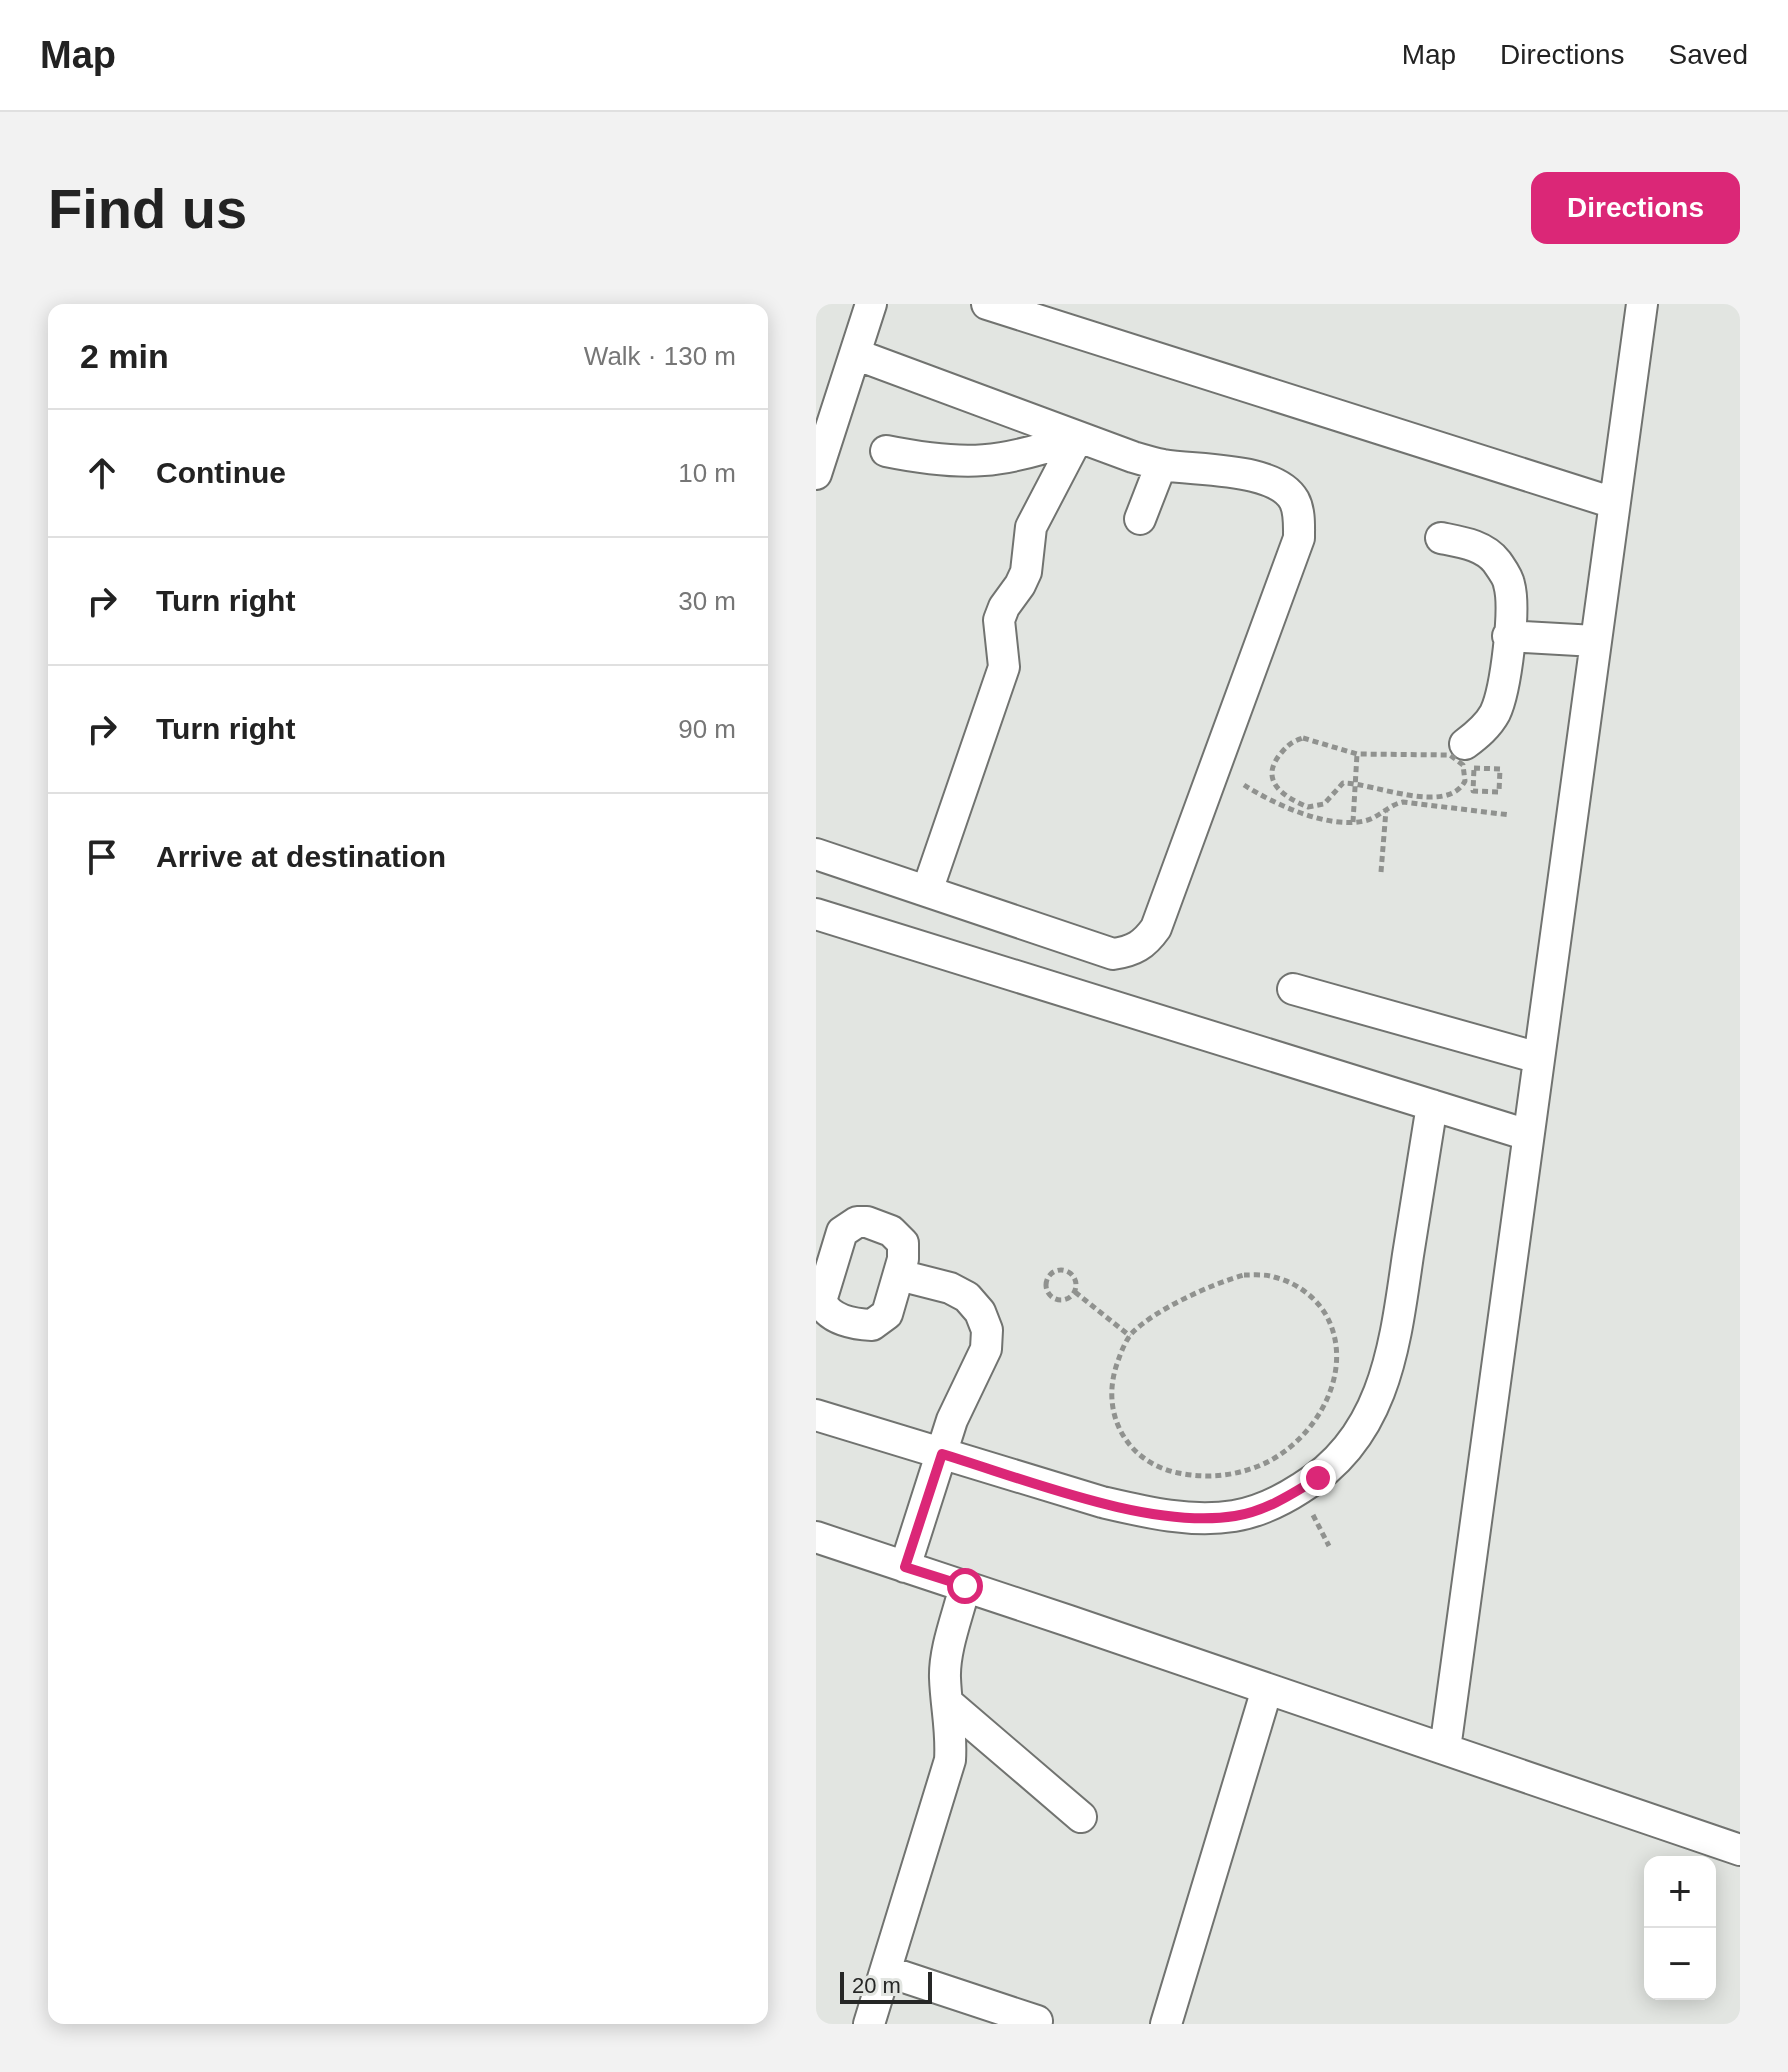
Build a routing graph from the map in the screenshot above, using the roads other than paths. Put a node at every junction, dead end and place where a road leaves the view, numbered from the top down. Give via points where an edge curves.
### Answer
1 (871, 304) edge
2 (987, 304) edge
3 (1642, 304) edge
4 (855, 354) junction
5 (1078, 437) junction
6 (886, 451) dead end
7 (1161, 465) junction
8 (816, 474) edge
9 (1614, 503) junction
10 (1140, 519) dead end
11 (1441, 538) dead end
12 (1508, 636) junction
13 (1595, 641) junction
14 (1465, 744) dead end
15 (816, 854) edge
16 (927, 891) junction
17 (816, 914) edge
18 (1293, 989) dead end
19 (1539, 1058) junction
20 (1432, 1105) junction
21 (1528, 1135) junction
22 (899, 1275) junction
23 (820, 1312) edge
24 (816, 1415) edge
25 (942, 1454) junction
26 (816, 1537) edge
27 (905, 1567) junction
28 (965, 1586) junction
29 (1267, 1689) junction
30 (949, 1704) junction
31 (1445, 1749) junction
32 (1081, 1817) dead end
33 (1740, 1850) edge
34 (886, 1971) junction
35 (1037, 2021) dead end
36 (869, 2024) edge
37 (1166, 2024) edge

1 - 4 street
2 - 9 street
3 - 9 street
4 - 5 street
4 - 8 street
5 - 6 street via 1032,454 983,462 934,461
5 - 7 street
5 - 16 street via 1031,527 1026,572 999,620 1004,667
7 - 10 street
7 - 16 street via 1270,481 1296,502 1300,523 1267,629 1156,928 1146,943 1113,954
9 - 13 street
11 - 12 street via 1472,544 1495,559 1509,582
12 - 13 street
12 - 14 street via 1501,699 1481,732
13 - 19 street
15 - 16 street
17 - 20 street
18 - 19 street
19 - 21 street
20 - 21 street
20 - 25 street via 1389,1363 1375,1407 1351,1446 1318,1478 1279,1502 1235,1516 1189,1518 1102,1502
21 - 31 street
22 - 23 street via 890,1306 872,1325
22 - 23 street via 904,1251 898,1236 867,1222 849,1226 838,1241
22 - 25 street via 967,1297 987,1330 986,1349 958,1404
24 - 25 street
25 - 27 street
26 - 27 street
27 - 28 street
28 - 29 street
28 - 30 street via 947,1660
29 - 31 street
29 - 37 street
30 - 32 street
30 - 34 street via 950,1760
31 - 33 street
34 - 35 street
34 - 36 street

